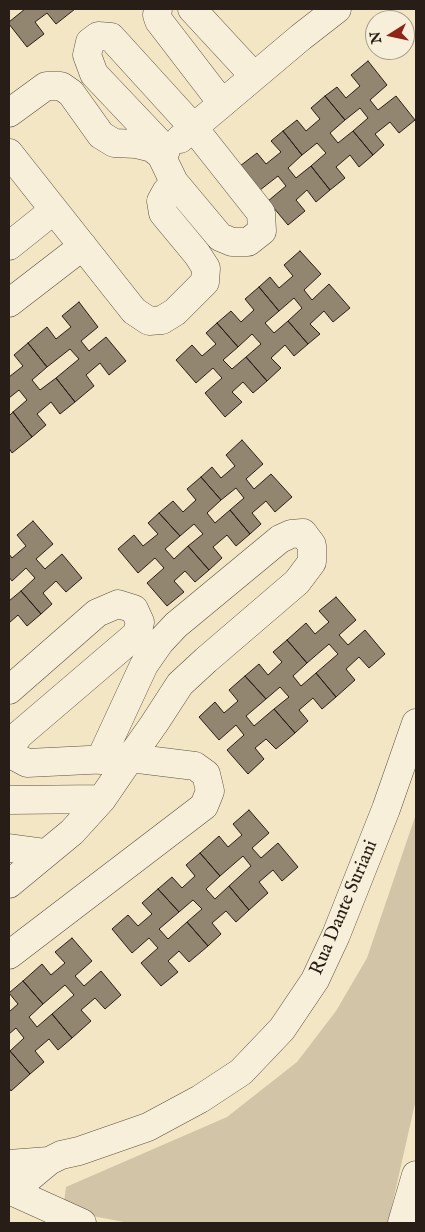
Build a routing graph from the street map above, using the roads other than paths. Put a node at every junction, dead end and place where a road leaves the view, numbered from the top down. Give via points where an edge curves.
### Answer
1 (158, 9) edge
2 (192, 9) edge
3 (337, 9) edge
4 (254, 76) junction
5 (222, 103) junction
6 (9, 113) edge
7 (193, 127) junction
8 (9, 153) edge
9 (163, 153) junction
10 (174, 182) junction
11 (54, 210) junction
12 (9, 246) edge
13 (83, 246) junction
14 (9, 303) edge
15 (9, 690) edge
16 (416, 722) edge
17 (130, 758) junction
18 (100, 760) junction
19 (102, 799) junction
20 (9, 800) edge
21 (9, 848) edge
22 (46, 853) junction
23 (9, 884) edge
24 (9, 955) edge
25 (55, 1158) junction
26 (9, 1164) edge
27 (416, 1175) edge
28 (10, 1195) edge
29 (70, 1218) edge
30 (402, 1223) edge

1 - 5 street via 158,20
2 - 4 street
3 - 4 street
4 - 5 street
5 - 7 street
6 - 9 street via 46,86 60,86 71,93 101,135 114,144 136,144
7 - 9 street
7 - 9 street via 111,38 98,36 90,42 87,55 94,74
7 - 10 street via 261,213 262,231 248,242 232,242 220,237
8 - 11 street
9 - 10 street
10 - 13 street via 161,201 163,213 206,268 205,282 174,312 162,320 148,320 134,311
11 - 12 street
11 - 13 street
13 - 14 street
15 - 18 street via 97,613 118,604 134,608 140,622 137,634 12,744 14,756 27,763
16 - 25 street, Rua Dante Suriani via 386,809 336,935 315,980 282,1029 241,1072 200,1099 148,1127
17 - 18 street
17 - 18 street via 180,684 297,582 312,562 312,545 303,533 280,539 160,642 144,665
17 - 19 street
17 - 24 street via 195,766 206,774 210,791 204,806
19 - 20 street
19 - 22 street via 72,832
21 - 22 street
22 - 23 street
25 - 26 street, Rua Dante Suriani
25 - 28 street, Rua Dante Suriani
25 - 29 street via 52,1172 54,1199
27 - 30 street
28 - 29 street

